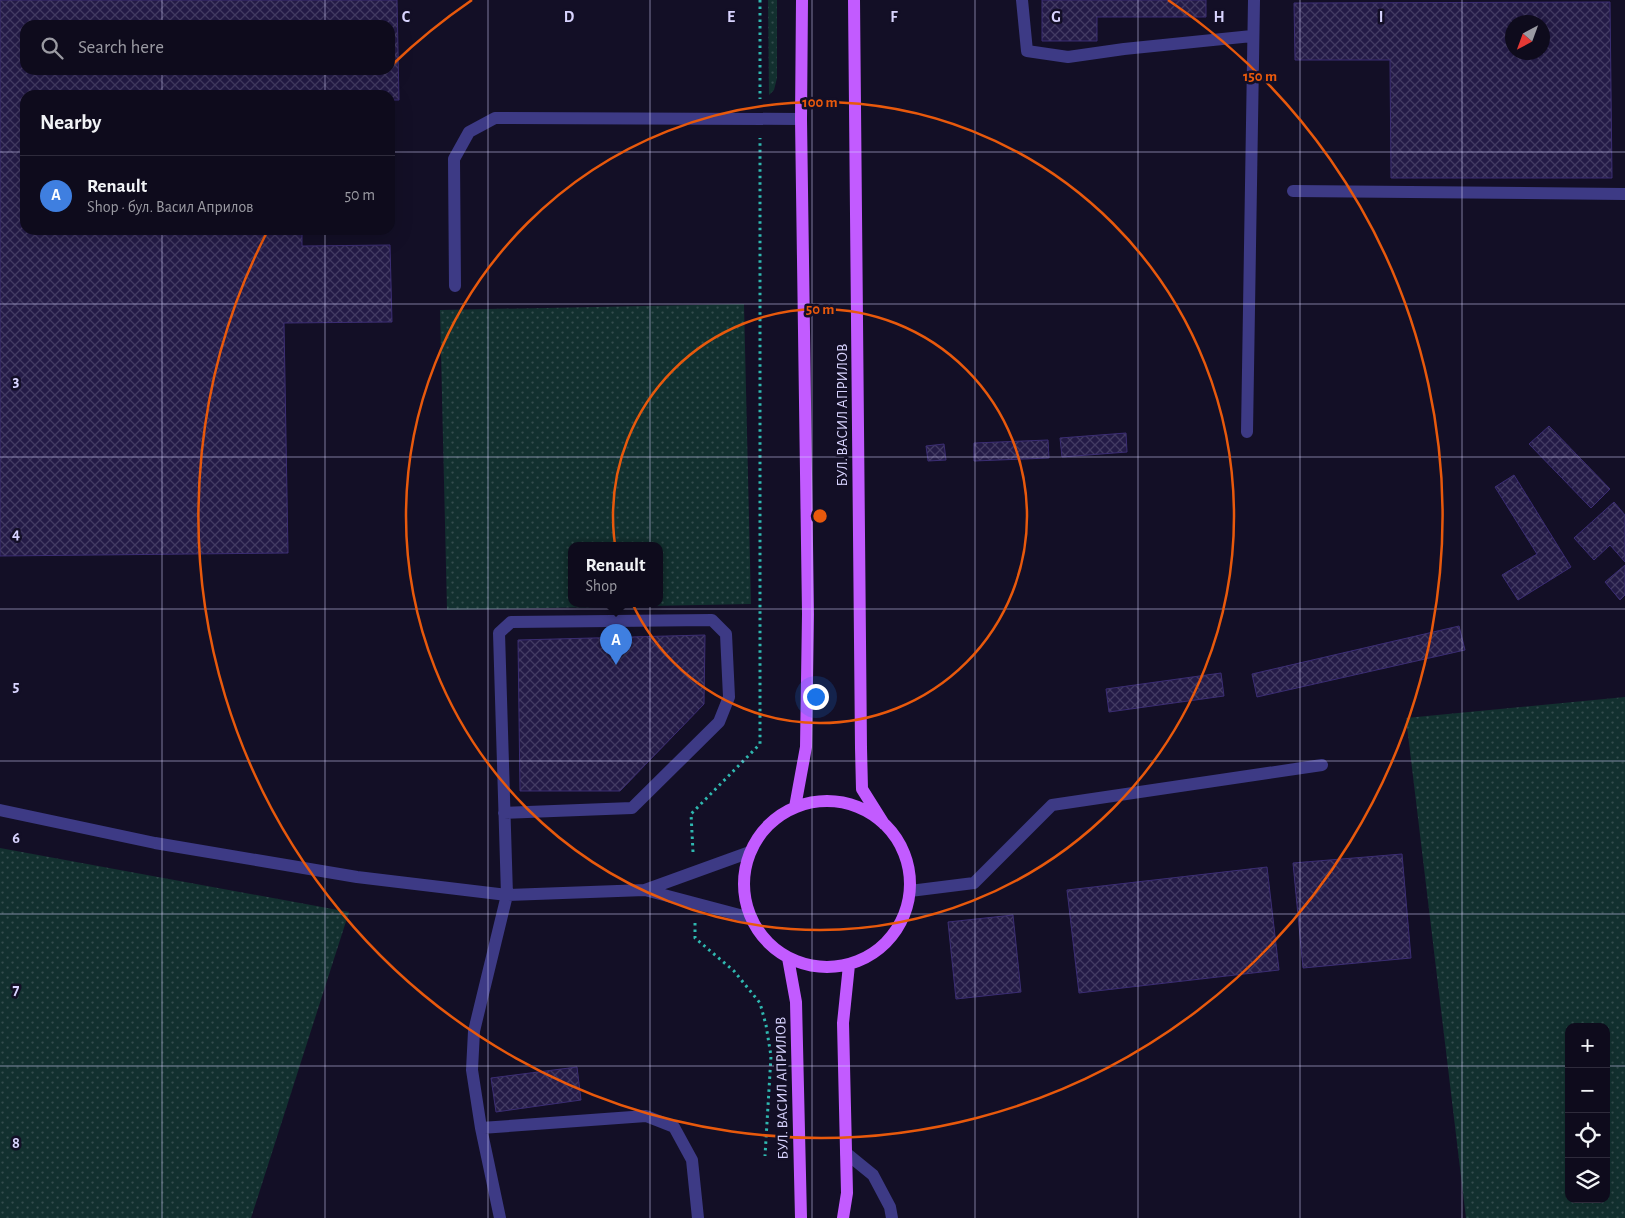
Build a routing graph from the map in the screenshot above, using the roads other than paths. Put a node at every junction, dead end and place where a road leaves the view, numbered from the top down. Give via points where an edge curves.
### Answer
1 (802, 0) edge
2 (854, 0) edge
3 (1022, 0) edge
4 (1254, 0) edge
5 (1252, 36) junction
6 (801, 119) junction
7 (1293, 191) dead end
8 (1625, 194) edge
9 (456, 286) dead end
10 (1247, 432) dead end
11 (1322, 765) dead end
12 (795, 807) junction
13 (0, 810) edge
14 (504, 813) junction
15 (884, 824) junction
16 (750, 852) junction
17 (645, 890) junction
18 (910, 891) junction
19 (508, 895) junction
20 (751, 918) junction
21 (788, 958) junction
22 (849, 965) junction
23 (482, 1128) junction
24 (846, 1153) junction
25 (500, 1218) edge
26 (698, 1218) edge
27 (801, 1218) edge
28 (843, 1218) edge
29 (892, 1218) edge

1 - 6 main road
2 - 15 main road, БУЛ. ВАСИЛ АПРИЛОВ via 862,789
3 - 5 lane via 1027,51 1068,57
4 - 5 lane
5 - 10 lane
6 - 9 lane via 495,118 469,132 454,159
6 - 12 main road via 808,614 806,747
7 - 8 lane
11 - 18 lane via 1052,805 974,883
12 - 15 main road via 820,801 845,803 868,812
12 - 16 main road via 776,818 762,832
13 - 19 lane via 156,843 357,876
14 - 14 lane via 499,633 512,622 712,620 726,634 729,697 719,722 632,808
14 - 19 lane
15 - 18 main road via 901,846 909,868
16 - 17 lane
16 - 20 main road via 744,874 744,897
17 - 19 lane
17 - 20 lane
18 - 22 main road via 904,915 889,940 873,954
19 - 23 lane via 474,1031 472,1070
20 - 21 main road via 763,937
21 - 22 main road via 822,967
21 - 27 main road, БУЛ. ВАСИЛ АПРИЛОВ via 796,1002
22 - 24 main road via 843,1023
23 - 25 lane
23 - 26 lane via 646,1116 674,1127 692,1160
24 - 28 main road via 847,1193
24 - 29 lane via 872,1175 890,1207

